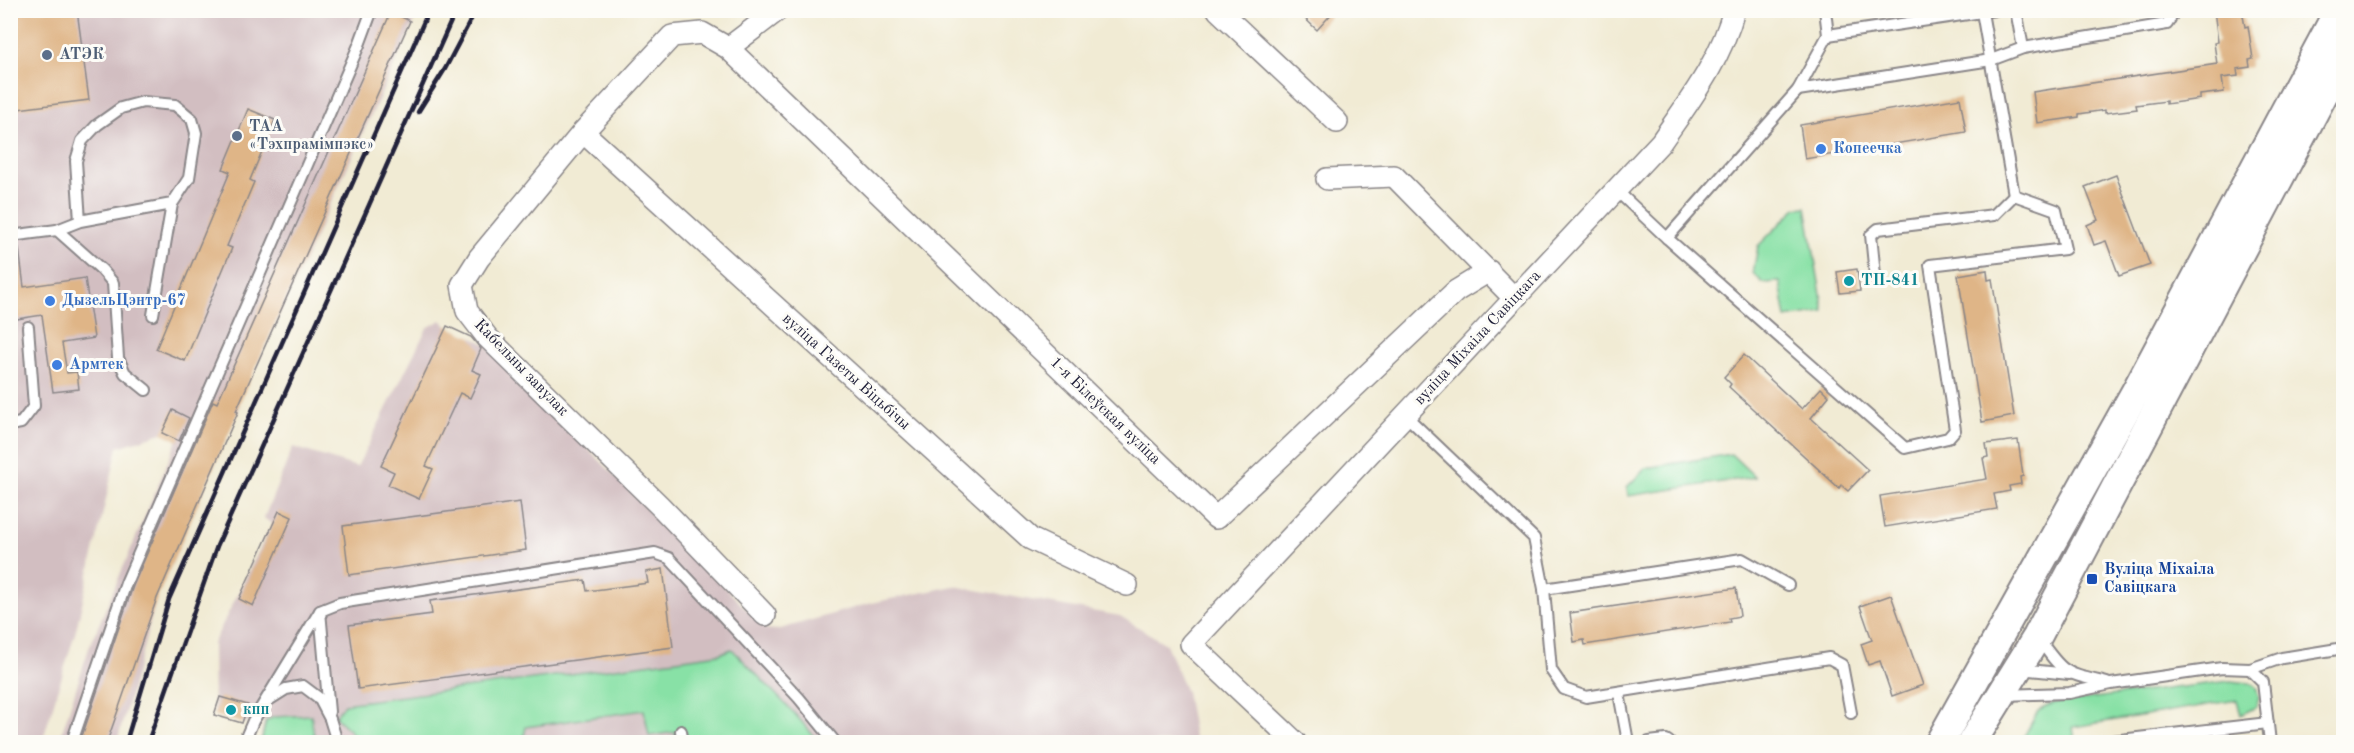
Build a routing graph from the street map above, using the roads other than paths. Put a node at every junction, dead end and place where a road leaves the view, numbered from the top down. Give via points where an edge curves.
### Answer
1 (372, 10) edge
2 (778, 10) edge
3 (1218, 10) edge
4 (1734, 10) edge
5 (1825, 10) edge
6 (1995, 10) edge
7 (2016, 10) edge
8 (2175, 10) edge
9 (2339, 10) edge
10 (1982, 12) edge
11 (1828, 35) junction
12 (728, 48) junction
13 (2023, 48) junction
14 (2343, 55) edge
15 (1990, 60) junction
16 (1798, 90) junction
17 (1337, 122) dead end
18 (583, 132) junction
19 (1327, 179) dead end
20 (1616, 190) junction
21 (2014, 195) junction
22 (172, 204) junction
23 (81, 221) junction
24 (57, 230) junction
25 (10, 236) edge
26 (1666, 238) junction
27 (1489, 271) junction
28 (1875, 275) dead end
29 (1514, 298) junction
30 (153, 315) dead end
31 (28, 327) dead end
32 (146, 390) dead end
33 (1405, 416) junction
34 (10, 425) edge
35 (1127, 585) dead end
36 (1788, 585) dead end
37 (1544, 589) junction
38 (320, 611) junction
39 (765, 615) dead end
40 (2037, 637) junction
41 (2343, 648) edge
42 (1988, 656) junction
43 (2250, 669) junction
44 (2069, 674) junction
45 (2028, 682) junction
46 (2111, 684) junction
47 (1619, 693) junction
48 (264, 703) junction
49 (1851, 713) dead end
50 (330, 719) junction
51 (2268, 723) junction
52 (681, 731) dead end
53 (72, 742) edge
54 (244, 742) edge
55 (337, 742) edge
56 (683, 742) edge
57 (835, 742) edge
58 (1294, 742) edge
59 (1628, 742) edge
60 (1649, 742) edge
61 (1669, 742) edge
62 (1940, 742) edge
63 (1972, 742) edge
64 (2103, 742) edge
65 (2270, 742) edge

1 - 53 lane via 126,583
2 - 12 street
3 - 17 street
4 - 20 street, вуліца Міхаіла Савіцкага via 1711,68 1661,142
5 - 11 lane
6 - 10 lane
7 - 13 lane
8 - 13 lane via 2167,24
9 - 42 main road via 2136,391
10 - 11 lane
10 - 15 lane
11 - 16 lane
12 - 18 street, Кабельны завулак via 702,33 672,36
12 - 27 street, 1-я Білеўская вуліца via 1216,518 1456,291
13 - 15 lane
14 - 40 main road
15 - 16 lane
15 - 21 lane
16 - 26 lane
18 - 35 street, вуліца Газеты Віцьбічы via 1031,539
18 - 39 street, Кабельны завулак via 479,258 462,285 466,311 487,337
19 - 27 street via 1394,176
20 - 26 lane
20 - 29 street, вуліца Міхаіла Савіцкага
21 - 26 lane via 2056,210 2065,249 1930,265 1955,430 1948,438 1905,448
21 - 28 lane via 1994,215 1878,229 1871,235
22 - 23 lane
22 - 23 lane via 189,178 196,133 192,119 175,105 143,102 121,108 82,141 76,161
22 - 30 lane
23 - 24 lane
24 - 25 lane
24 - 32 lane via 113,283 118,358 125,373
27 - 29 street
29 - 33 street, вуліца Міхаіла Савіцкага
31 - 34 lane via 34,406 21,423
33 - 37 lane via 1534,538
33 - 58 street, вуліца Міхаіла Савіцкага via 1191,644
36 - 37 lane via 1742,560
37 - 47 lane via 1551,670 1564,689 1586,697
38 - 48 lane
38 - 50 lane
38 - 57 lane via 340,603 655,553 669,558
40 - 44 lane via 2055,663
40 - 45 main road
41 - 43 lane via 2282,658
42 - 45 main road
42 - 62 main road
43 - 46 lane via 2222,668
43 - 51 lane via 2262,682
44 - 45 lane
44 - 46 lane
45 - 46 lane via 2069,693
45 - 63 main road via 2001,695
47 - 49 lane via 1829,658 1842,665
47 - 59 lane
48 - 50 lane via 286,689 303,686 319,698
48 - 54 lane
50 - 55 lane
51 - 64 lane
51 - 65 lane
52 - 56 lane
60 - 61 lane

